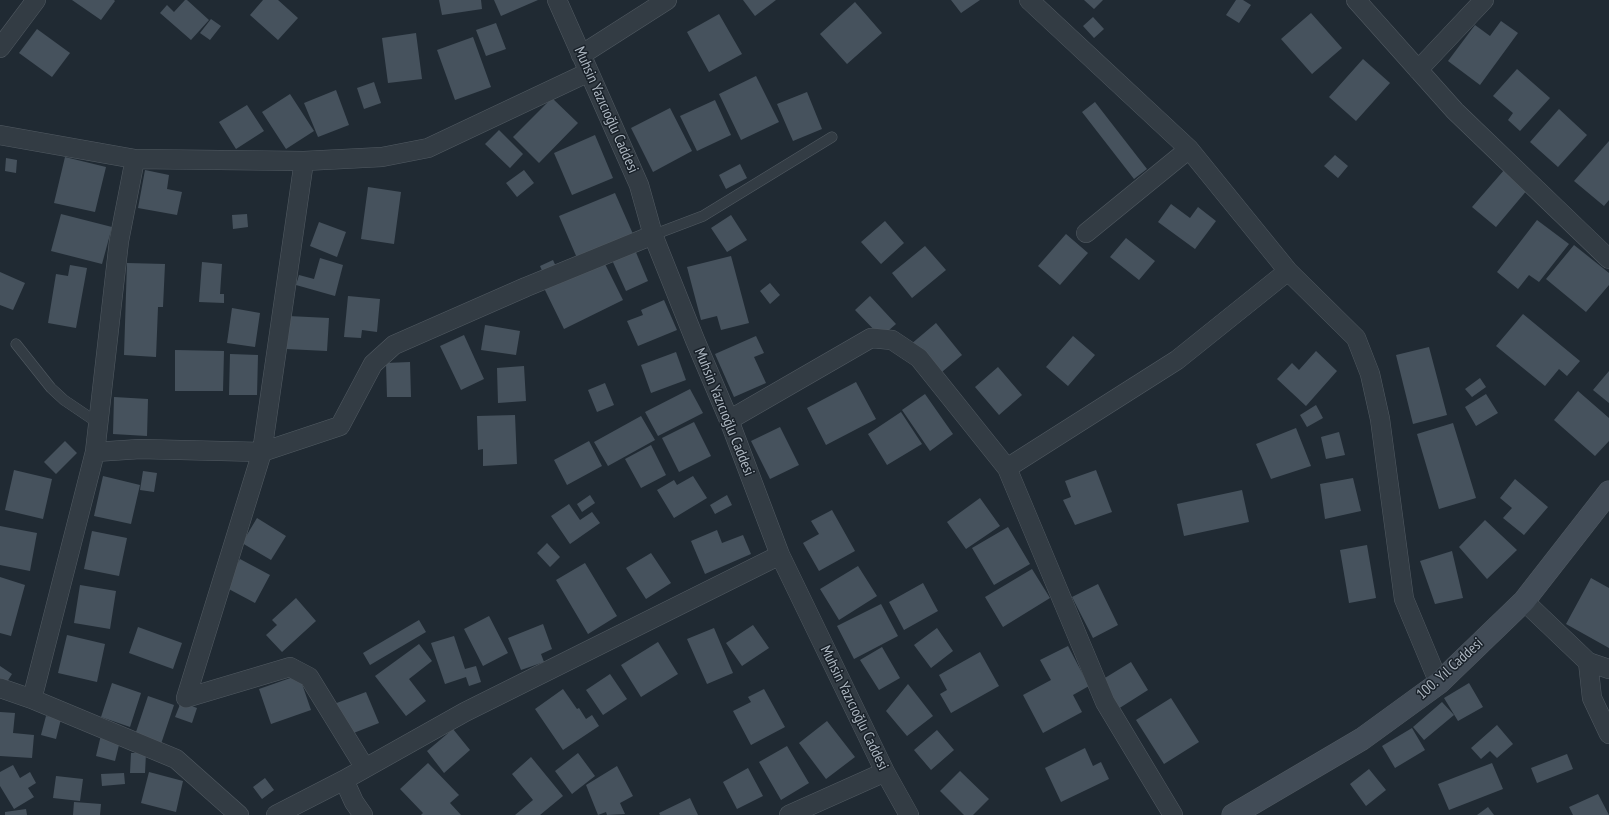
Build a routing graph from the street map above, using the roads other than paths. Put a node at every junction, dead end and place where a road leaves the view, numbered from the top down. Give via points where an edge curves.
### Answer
1 (36, 0) edge
2 (557, 0) edge
3 (667, 0) edge
4 (1029, 0) edge
5 (1356, 0) edge
6 (1484, 0) edge
7 (0, 48) edge
8 (585, 64) junction
9 (1418, 70) junction
10 (0, 135) edge
11 (832, 138) dead end
12 (1189, 149) junction
13 (135, 159) junction
14 (304, 161) junction
15 (1086, 233) dead end
16 (653, 235) junction
17 (1609, 259) edge
18 (1288, 271) junction
19 (16, 344) dead end
20 (729, 420) junction
21 (98, 423) junction
22 (95, 452) junction
23 (262, 452) junction
24 (1007, 468) junction
25 (1609, 492) edge
26 (780, 555) junction
27 (1524, 601) junction
28 (1588, 662) junction
29 (1609, 669) edge
30 (1439, 683) junction
31 (0, 688) edge
32 (32, 699) junction
33 (1609, 734) edge
34 (365, 768) junction
35 (885, 772) junction
36 (344, 780) junction
37 (239, 815) edge
38 (276, 815) edge
39 (363, 815) edge
40 (789, 815) edge
41 (910, 815) edge
42 (1173, 815) edge
43 (1233, 815) edge

1 - 7 street
2 - 8 street, Muhsin Yazıcıoğlu Caddesi
3 - 8 street
4 - 12 street
5 - 9 street
6 - 9 street
8 - 14 street via 428,148 382,157
8 - 16 street, Muhsin Yazıcıoğlu Caddesi via 639,185
9 - 17 street via 1455,110
10 - 13 street
11 - 16 lane via 703,216
12 - 15 street
12 - 18 street
13 - 14 street
13 - 21 street via 119,241
14 - 23 street
16 - 20 street, Muhsin Yazıcıoğlu Caddesi
16 - 23 street via 394,345 373,364 340,426
18 - 24 street via 1177,360
18 - 30 street via 1356,338 1370,374 1380,419 1404,599
19 - 21 lane via 51,388
20 - 24 street via 871,338 892,340 919,358
20 - 26 street, Muhsin Yazıcıoğlu Caddesi
21 - 22 street
22 - 23 street via 140,449
22 - 32 street
23 - 34 street via 186,698 290,667 309,677
24 - 42 street via 1105,702
25 - 27 street, 100. Yıl Caddesi
26 - 34 street via 465,712
26 - 35 street, Muhsin Yazıcıoğlu Caddesi
27 - 28 street
27 - 30 street, 100. Yıl Caddesi
28 - 29 street
28 - 33 street via 1592,698
30 - 43 street, 100. Yıl Caddesi via 1362,739
31 - 32 street
32 - 37 street via 176,759
34 - 36 street
35 - 40 street
35 - 41 street, Muhsin Yazıcıoğlu Caddesi
36 - 38 street
36 - 39 street

